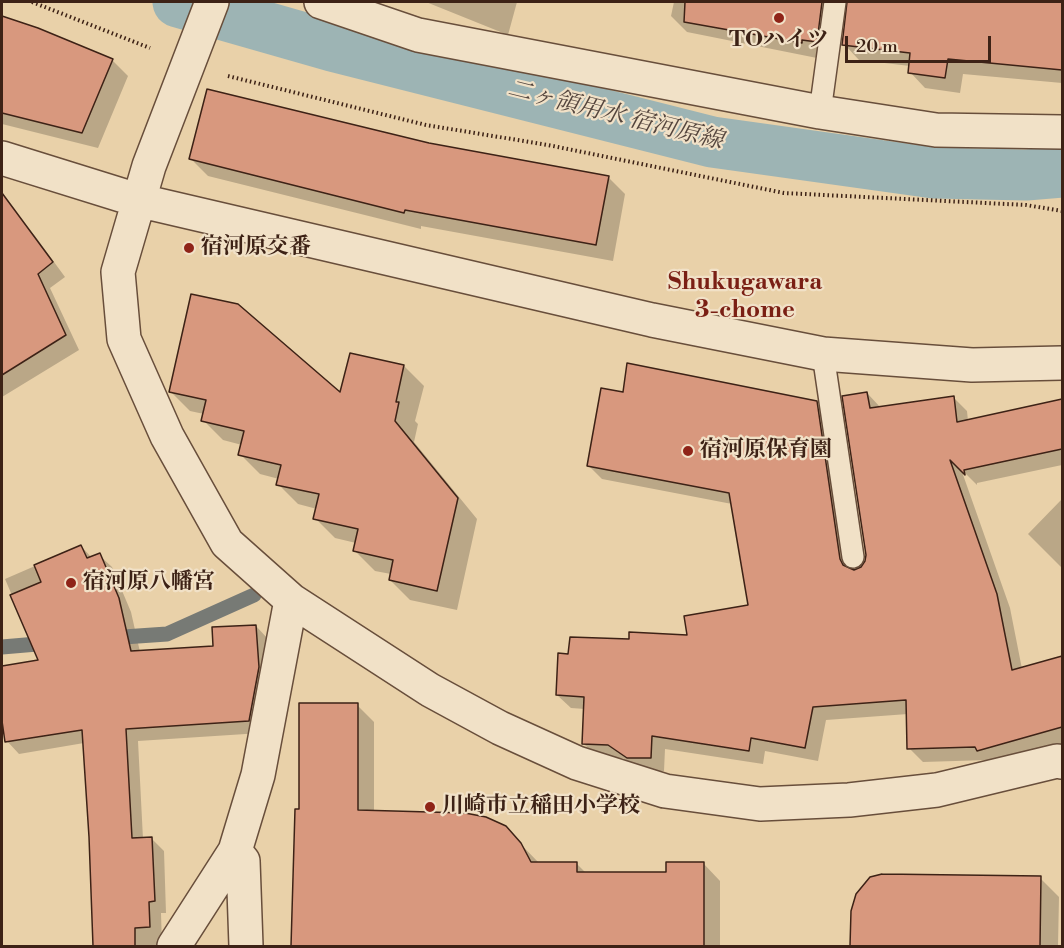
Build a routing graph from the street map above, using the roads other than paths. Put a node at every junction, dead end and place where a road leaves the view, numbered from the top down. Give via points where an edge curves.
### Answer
1 (212, 2) edge
2 (321, 2) edge
3 (835, 2) edge
4 (820, 112) junction
5 (1062, 132) edge
6 (2, 158) edge
7 (137, 200) junction
8 (823, 354) junction
9 (1062, 363) edge
10 (853, 557) dead end
11 (291, 600) junction
12 (1062, 762) edge
13 (235, 851) junction
14 (174, 946) edge
15 (246, 946) edge

1 - 7 street
2 - 4 street via 418,35
3 - 4 lane
4 - 5 street via 936,130
6 - 7 street
7 - 8 street via 652,320
7 - 11 street via 118,272 124,339 166,436 227,543
8 - 9 street via 972,365
8 - 10 lane
11 - 12 street via 430,690 500,728 577,763 665,791 760,804 849,800 937,790
11 - 13 street via 258,775
13 - 14 street
13 - 15 street via 243,861

